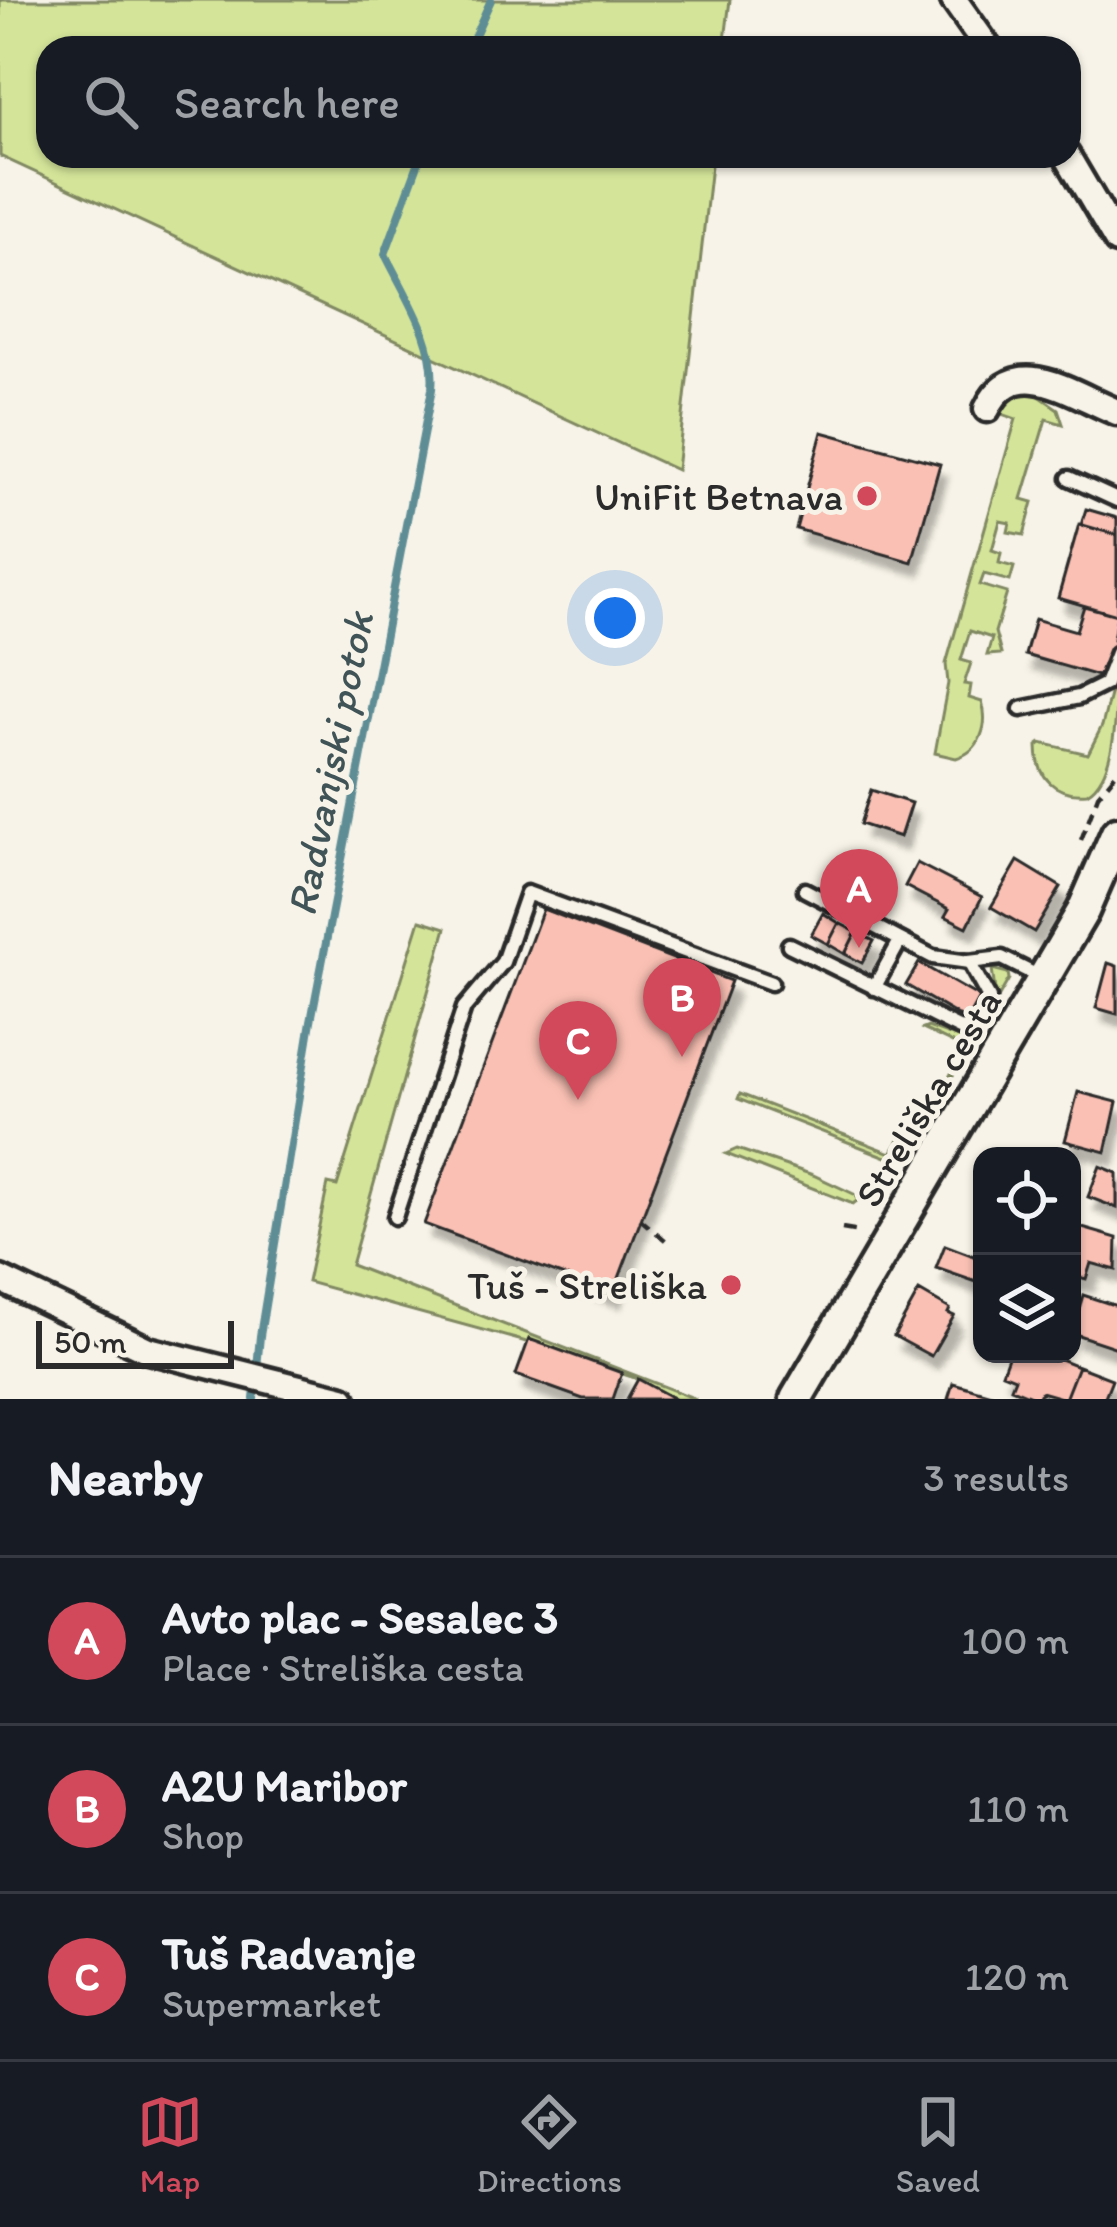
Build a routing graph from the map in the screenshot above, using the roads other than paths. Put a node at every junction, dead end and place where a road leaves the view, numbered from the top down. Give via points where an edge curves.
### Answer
1 (954, 0) edge
2 (980, 36) edge
3 (1076, 168) edge
4 (1117, 241) edge
5 (1116, 408) edge
6 (987, 409) dead end
7 (1069, 478) dead end
8 (1117, 500) edge
9 (1117, 653) edge
10 (1022, 709) dead end
11 (1117, 833) edge
12 (805, 890) dead end
13 (900, 940) junction
14 (789, 945) dead end
15 (969, 962) junction
16 (1044, 979) junction
17 (771, 983) dead end
18 (874, 988) junction
19 (395, 1216) dead end
20 (0, 1279) edge
21 (343, 1399) edge
22 (796, 1399) edge

1 - 2 street
3 - 4 street
5 - 6 street via 1023,377 994,393
7 - 8 lane
9 - 10 lane via 1105,684
11 - 16 street, Streliška cesta
12 - 13 lane
13 - 15 lane via 933,957
13 - 18 lane
14 - 18 lane
15 - 16 lane via 1002,958
15 - 18 lane via 989,998 968,1030
16 - 22 street, Streliška cesta
17 - 19 lane via 527,893 503,962 464,1008
20 - 21 street via 148,1350

